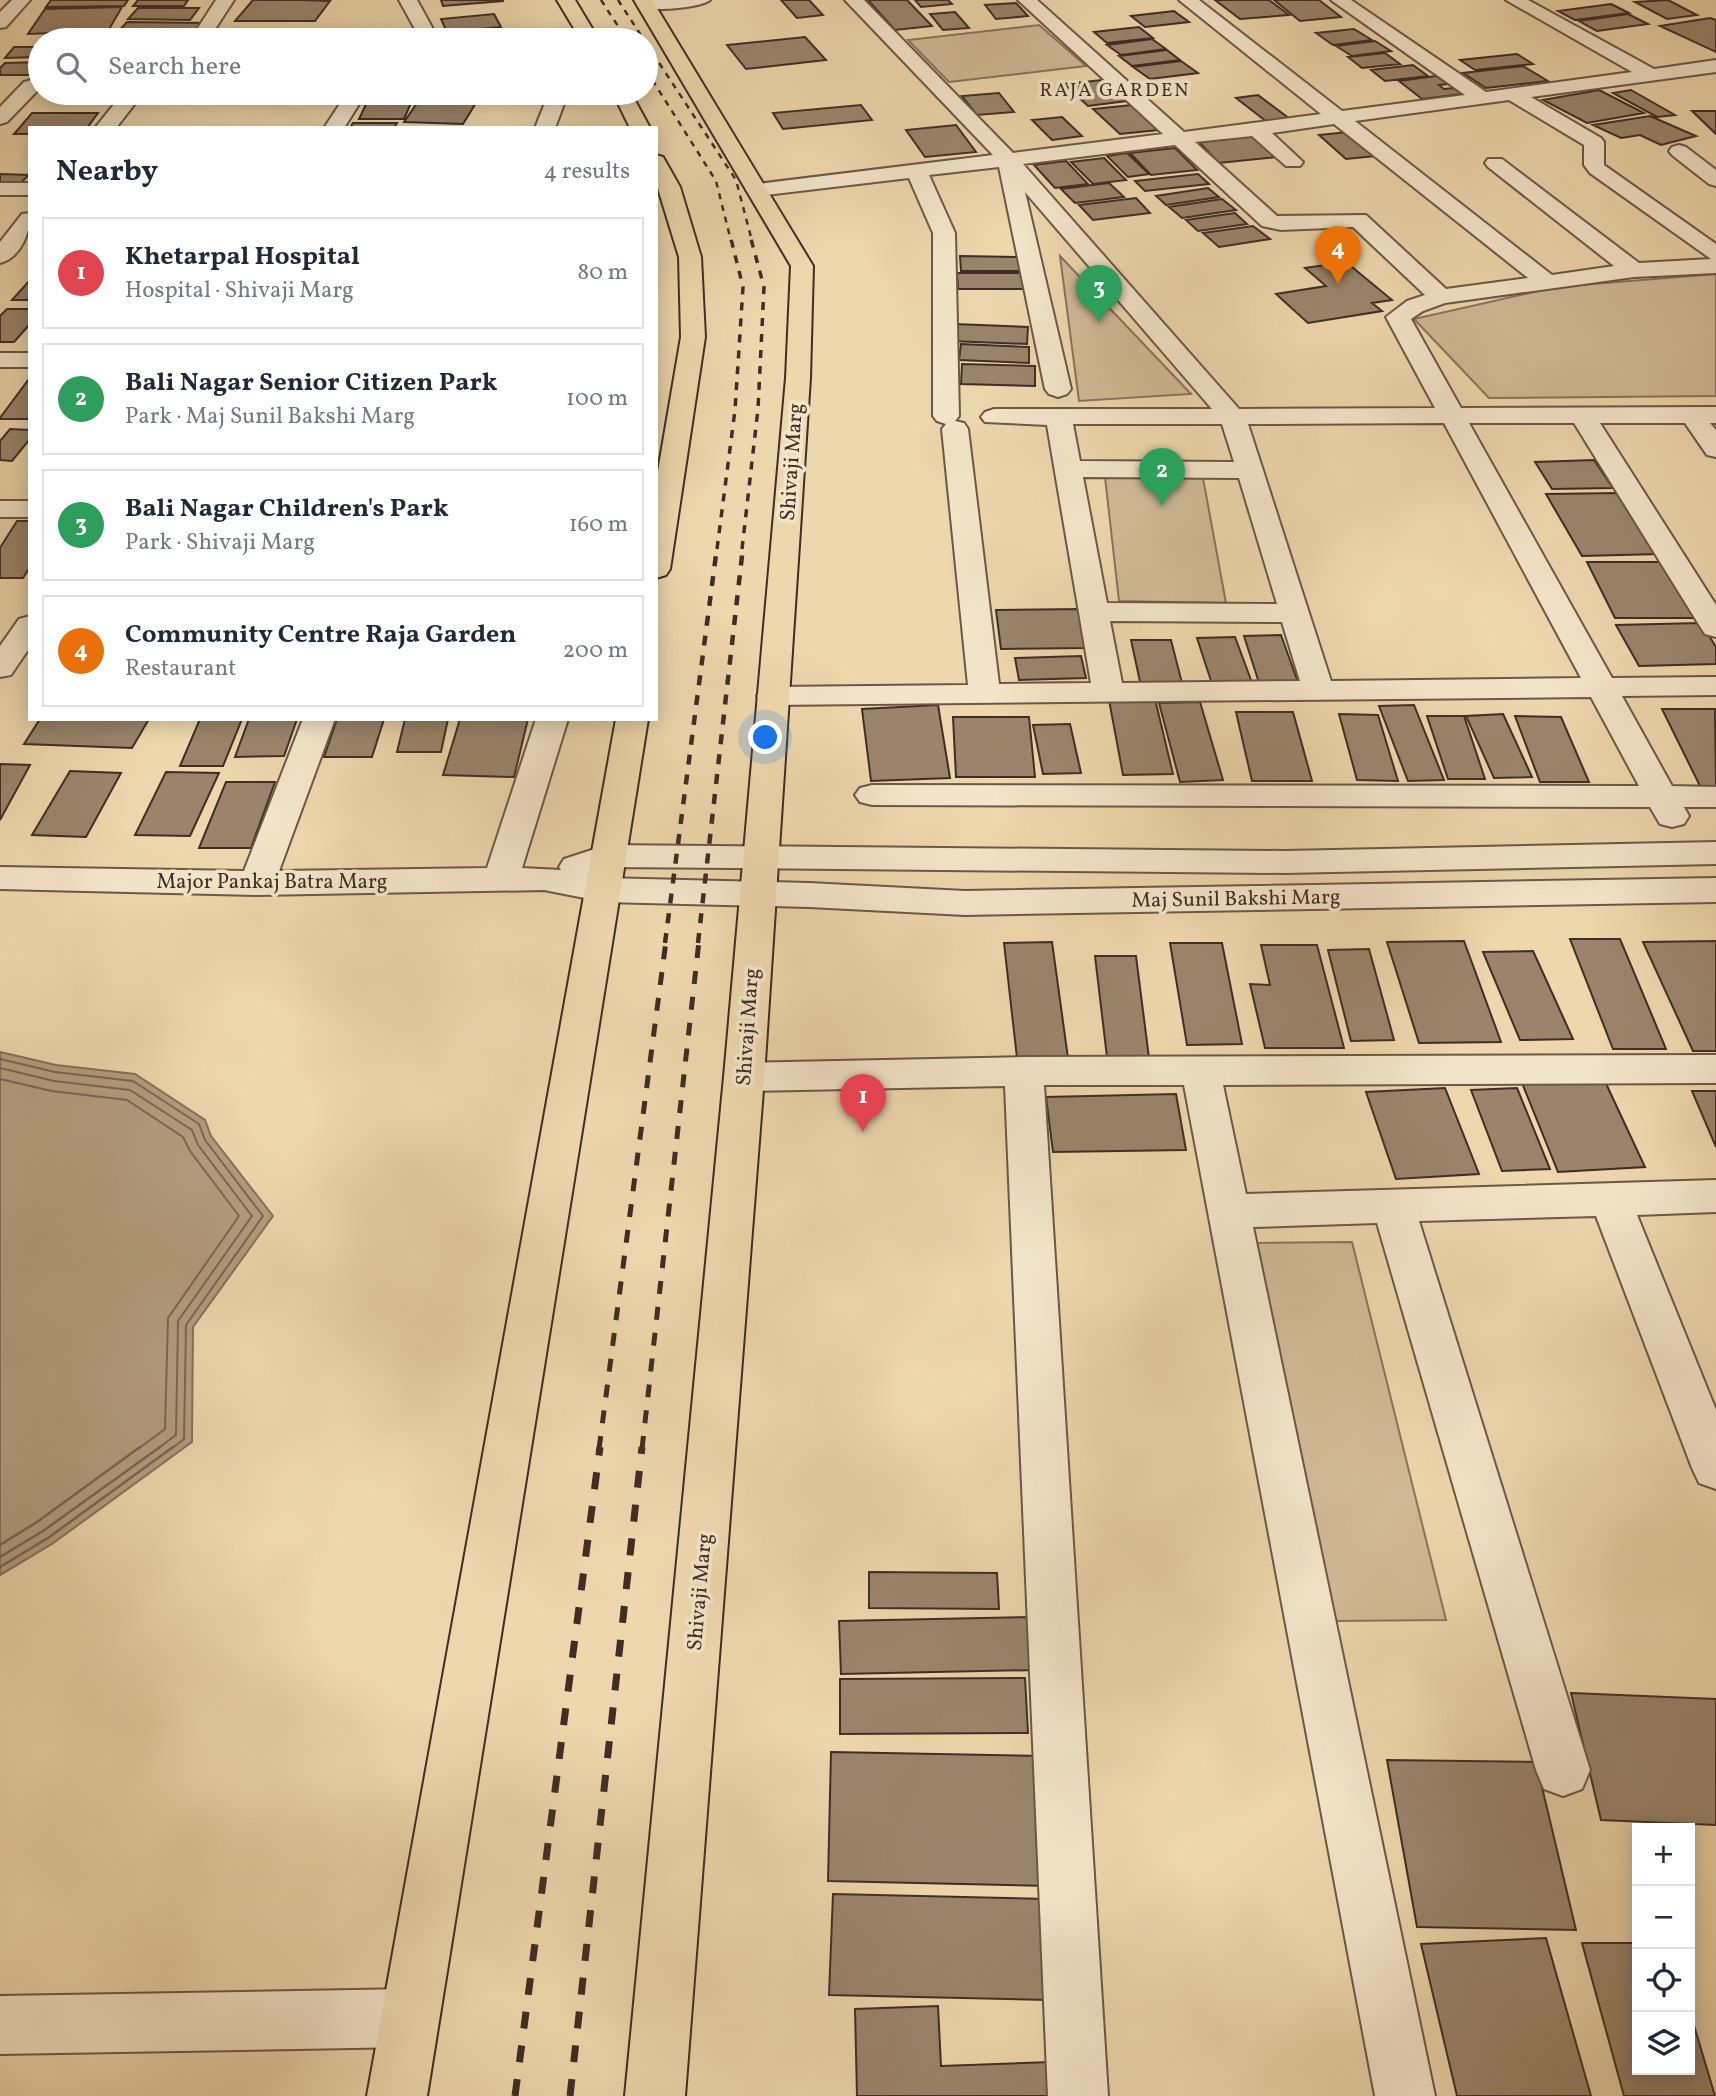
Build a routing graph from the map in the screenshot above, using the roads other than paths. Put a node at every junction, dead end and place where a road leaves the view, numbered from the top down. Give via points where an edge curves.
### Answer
1 (22, 0) edge
2 (225, 0) edge
3 (408, 0) edge
4 (566, 0) edge
5 (701, 0) edge
6 (854, 0) edge
7 (1027, 0) edge
8 (1188, 0) edge
9 (1340, 0) edge
10 (1515, 0) edge
11 (644, 3) edge
12 (0, 23) edge
13 (207, 28) edge
14 (423, 28) edge
15 (583, 28) edge
16 (1716, 66) edge
17 (1653, 76) junction
18 (0, 85) edge
19 (28, 86) edge
20 (28, 93) edge
21 (1512, 94) junction
22 (1482, 98) junction
23 (123, 105) edge
24 (348, 105) edge
25 (554, 105) edge
26 (628, 105) edge
27 (0, 118) edge
28 (1339, 118) junction
29 (107, 126) edge
30 (335, 126) edge
31 (546, 126) edge
32 (639, 126) edge
33 (1256, 129) junction
34 (1180, 138) junction
35 (1679, 151) dead end
36 (1008, 159) junction
37 (1293, 162) dead end
38 (1495, 163) dead end
39 (658, 165) edge
40 (916, 170) junction
41 (1716, 180) edge
42 (0, 189) edge
43 (28, 190) edge
44 (757, 190) junction
45 (28, 223) edge
46 (1716, 254) edge
47 (11, 257) edge
48 (1716, 266) edge
49 (1634, 270) junction
50 (1547, 282) junction
51 (1441, 297) junction
52 (0, 360) edge
53 (28, 360) edge
54 (0, 379) edge
55 (28, 379) edge
56 (1058, 403) junction
57 (1704, 415) edge
58 (1583, 416) junction
59 (994, 417) dead end
60 (1233, 417) junction
61 (1454, 418) junction
62 (1716, 449) edge
63 (1068, 469) junction
64 (1250, 470) junction
65 (0, 491) edge
66 (28, 491) edge
67 (0, 509) edge
68 (28, 509) edge
69 (658, 556) edge
70 (1094, 612) junction
71 (1294, 613) junction
72 (1716, 628) edge
73 (28, 675) edge
74 (0, 676) edge
75 (1716, 686) edge
76 (1601, 688) junction
77 (1319, 691) junction
78 (1108, 693) junction
79 (985, 694) junction
80 (773, 696) junction
81 (318, 721) edge
82 (551, 721) edge
83 (632, 721) edge
84 (872, 795) dead end
85 (1716, 797) edge
86 (1662, 798) junction
87 (1705, 853) edge
88 (606, 873) junction
89 (758, 875) junction
90 (501, 880) junction
91 (3, 882) edge
92 (257, 883) junction
93 (1715, 891) edge
94 (1716, 1069) edge
95 (1024, 1071) junction
96 (1201, 1071) junction
97 (744, 1077) junction
98 (1716, 1196) edge
99 (1610, 1199) junction
100 (1393, 1206) junction
101 (1229, 1211) junction
102 (1716, 1468) edge
103 (1563, 1770) dead end
104 (410, 2018) junction
105 (0, 2025) edge
106 (397, 2096) edge
107 (655, 2096) edge
108 (1078, 2096) edge
109 (1405, 2096) edge

1 - 12 street
2 - 13 street
3 - 14 street
4 - 15 main road
5 - 11 street
6 - 36 street
7 - 34 street
8 - 28 street
9 - 22 street
10 - 17 street
11 - 44 main road, Shivaji Marg
16 - 17 street
17 - 21 street
18 - 19 street
20 - 27 street
21 - 22 street
21 - 46 street via 1594,142 1597,169
22 - 28 street
23 - 29 street
24 - 30 street
25 - 31 street
26 - 32 main road
28 - 33 street
28 - 50 street
33 - 34 street
33 - 37 street
34 - 36 street
34 - 51 street via 1270,220 1359,220
35 - 41 street
36 - 40 street
36 - 56 street
36 - 60 street
38 - 49 street
39 - 69 main road via 690,257 693,337
40 - 44 street
40 - 79 street via 944,233 950,423
42 - 43 street
44 - 80 main road, Shivaji Marg via 802,266 798,378
45 - 47 street
48 - 49 street
49 - 50 street
50 - 51 street
51 - 61 street via 1398,317
52 - 53 street
54 - 55 street
56 - 59 street
56 - 60 street
56 - 63 street
57 - 58 street
57 - 62 street
58 - 61 street
58 - 72 street
60 - 61 street
60 - 64 street
61 - 76 street
63 - 64 street
63 - 70 street
64 - 71 street
65 - 66 street
67 - 68 street
70 - 71 street
70 - 78 street
71 - 77 street
73 - 74 street
75 - 76 street
76 - 77 street
76 - 86 street
77 - 78 street
78 - 79 street
79 - 80 street
80 - 89 main road, Shivaji Marg
81 - 92 street
82 - 90 street
83 - 88 main road
84 - 86 street
85 - 86 street
86 - 87 street
87 - 89 street, Maj Sunil Bakshi Marg
87 - 93 street
88 - 89 street, Major Pankaj Batra Marg
88 - 90 street, Major Pankaj Batra Marg
88 - 104 main road
89 - 93 street, Maj Sunil Bakshi Marg via 965,903
89 - 97 main road, Shivaji Marg
90 - 92 street, Major Pankaj Batra Marg
91 - 92 street, Major Pankaj Batra Marg
94 - 96 street
95 - 96 street
95 - 97 street
95 - 108 street
96 - 101 street
97 - 107 main road, Shivaji Marg
98 - 99 street
99 - 100 street
99 - 102 street
100 - 101 street
100 - 103 street
101 - 109 street
104 - 105 street
104 - 106 main road

